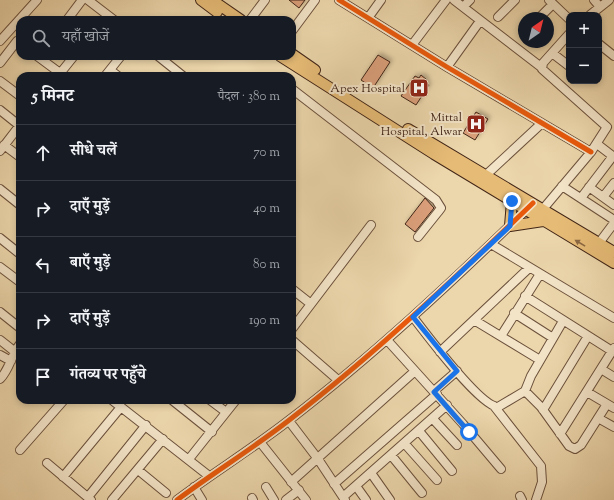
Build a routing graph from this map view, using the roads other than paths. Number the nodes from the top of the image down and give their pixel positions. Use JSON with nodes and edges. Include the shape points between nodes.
{"nodes":[{"id":1,"x":37,"y":0,"type":"edge"},
{"id":2,"x":82,"y":0,"type":"edge"},
{"id":3,"x":88,"y":0,"type":"edge"},
{"id":4,"x":201,"y":0,"type":"edge"},
{"id":5,"x":212,"y":0,"type":"edge"},
{"id":6,"x":265,"y":0,"type":"edge"},
{"id":7,"x":315,"y":0,"type":"edge"},
{"id":8,"x":339,"y":0,"type":"edge"},
{"id":9,"x":381,"y":0,"type":"edge"},
{"id":10,"x":446,"y":0,"type":"edge"},
{"id":11,"x":454,"y":0,"type":"edge"},
{"id":12,"x":470,"y":0,"type":"edge"},
{"id":13,"x":515,"y":0,"type":"edge"},
{"id":14,"x":609,"y":0,"type":"edge"},
{"id":15,"x":551,"y":2,"type":"edge"},
{"id":16,"x":597,"y":3,"type":"edge"},
{"id":17,"x":463,"y":7,"type":"junction"},
{"id":18,"x":544,"y":12,"type":"edge"},
{"id":19,"x":592,"y":12,"type":"edge"},
{"id":20,"x":22,"y":16,"type":"edge"},
{"id":21,"x":70,"y":16,"type":"edge"},
{"id":22,"x":107,"y":16,"type":"edge"},
{"id":23,"x":223,"y":16,"type":"edge"},
{"id":24,"x":235,"y":16,"type":"edge"},
{"id":25,"x":253,"y":16,"type":"edge"},
{"id":26,"x":566,"y":16,"type":"edge"},
{"id":27,"x":498,"y":17,"type":"dead end"},
{"id":28,"x":368,"y":18,"type":"junction"},
{"id":29,"x":480,"y":21,"type":"junction"},
{"id":30,"x":16,"y":23,"type":"edge"},
{"id":31,"x":296,"y":26,"type":"edge"},
{"id":32,"x":3,"y":37,"type":"edge"},
{"id":33,"x":566,"y":37,"type":"edge"},
{"id":34,"x":16,"y":41,"type":"edge"},
{"id":35,"x":16,"y":45,"type":"edge"},
{"id":36,"x":412,"y":45,"type":"junction"},
{"id":37,"x":602,"y":46,"type":"edge"},
{"id":38,"x":552,"y":53,"type":"junction"},
{"id":39,"x":613,"y":53,"type":"edge"},
{"id":40,"x":296,"y":57,"type":"edge"},
{"id":41,"x":42,"y":60,"type":"edge"},
{"id":42,"x":71,"y":60,"type":"edge"},
{"id":43,"x":118,"y":60,"type":"edge"},
{"id":44,"x":163,"y":60,"type":"edge"},
{"id":45,"x":286,"y":60,"type":"edge"},
{"id":46,"x":0,"y":63,"type":"edge"},
{"id":47,"x":566,"y":64,"type":"edge"},
{"id":48,"x":447,"y":67,"type":"junction"},
{"id":49,"x":541,"y":67,"type":"junction"},
{"id":50,"x":56,"y":72,"type":"edge"},
{"id":51,"x":61,"y":72,"type":"edge"},
{"id":52,"x":109,"y":72,"type":"edge"},
{"id":53,"x":178,"y":72,"type":"edge"},
{"id":54,"x":0,"y":81,"type":"edge"},
{"id":55,"x":16,"y":93,"type":"edge"},
{"id":56,"x":296,"y":93,"type":"edge"},
{"id":57,"x":0,"y":110,"type":"edge"},
{"id":58,"x":16,"y":122,"type":"edge"},
{"id":59,"x":542,"y":123,"type":"junction"},
{"id":60,"x":607,"y":127,"type":"junction"},
{"id":61,"x":16,"y":130,"type":"edge"},
{"id":62,"x":614,"y":132,"type":"edge"},
{"id":63,"x":597,"y":144,"type":"junction"},
{"id":64,"x":2,"y":148,"type":"edge"},
{"id":65,"x":591,"y":152,"type":"junction"},
{"id":66,"x":16,"y":155,"type":"edge"},
{"id":67,"x":614,"y":156,"type":"edge"},
{"id":68,"x":486,"y":175,"type":"junction"},
{"id":69,"x":614,"y":183,"type":"edge"},
{"id":70,"x":562,"y":186,"type":"junction"},
{"id":71,"x":589,"y":187,"type":"junction"},
{"id":72,"x":0,"y":190,"type":"edge"},
{"id":73,"x":603,"y":197,"type":"junction"},
{"id":74,"x":581,"y":198,"type":"junction"},
{"id":75,"x":512,"y":201,"type":"junction"},
{"id":76,"x":16,"y":202,"type":"edge"},
{"id":77,"x":614,"y":205,"type":"edge"},
{"id":78,"x":529,"y":207,"type":"junction"},
{"id":79,"x":543,"y":209,"type":"junction"},
{"id":80,"x":543,"y":221,"type":"junction"},
{"id":81,"x":614,"y":221,"type":"edge"},
{"id":82,"x":370,"y":226,"type":"dead end"},
{"id":83,"x":510,"y":226,"type":"junction"},
{"id":84,"x":611,"y":234,"type":"edge"},
{"id":85,"x":418,"y":237,"type":"dead end"},
{"id":86,"x":0,"y":238,"type":"edge"},
{"id":87,"x":599,"y":243,"type":"junction"},
{"id":88,"x":491,"y":244,"type":"junction"},
{"id":89,"x":16,"y":251,"type":"edge"},
{"id":90,"x":614,"y":252,"type":"edge"},
{"id":91,"x":614,"y":262,"type":"edge"},
{"id":92,"x":0,"y":267,"type":"edge"},
{"id":93,"x":529,"y":268,"type":"junction"},
{"id":94,"x":540,"y":274,"type":"junction"},
{"id":95,"x":16,"y":279,"type":"edge"},
{"id":96,"x":296,"y":292,"type":"edge"},
{"id":97,"x":525,"y":296,"type":"junction"},
{"id":98,"x":311,"y":304,"type":"junction"},
{"id":99,"x":0,"y":312,"type":"edge"},
{"id":100,"x":514,"y":313,"type":"junction"},
{"id":101,"x":413,"y":317,"type":"junction"},
{"id":102,"x":614,"y":318,"type":"edge"},
{"id":103,"x":474,"y":320,"type":"junction"},
{"id":104,"x":563,"y":321,"type":"junction"},
{"id":105,"x":296,"y":324,"type":"edge"},
{"id":106,"x":16,"y":325,"type":"edge"},
{"id":107,"x":501,"y":336,"type":"junction"},
{"id":108,"x":588,"y":336,"type":"junction"},
{"id":109,"x":553,"y":338,"type":"junction"},
{"id":110,"x":0,"y":340,"type":"edge"},
{"id":111,"x":387,"y":340,"type":"junction"},
{"id":112,"x":296,"y":343,"type":"edge"},
{"id":113,"x":16,"y":349,"type":"edge"},
{"id":114,"x":613,"y":350,"type":"edge"},
{"id":115,"x":14,"y":351,"type":"junction"},
{"id":116,"x":440,"y":352,"type":"junction"},
{"id":117,"x":0,"y":355,"type":"edge"},
{"id":118,"x":540,"y":360,"type":"junction"},
{"id":119,"x":11,"y":361,"type":"junction"},
{"id":120,"x":601,"y":369,"type":"junction"},
{"id":121,"x":414,"y":371,"type":"junction"},
{"id":122,"x":457,"y":371,"type":"junction"},
{"id":123,"x":614,"y":377,"type":"edge"},
{"id":124,"x":0,"y":379,"type":"edge"},
{"id":125,"x":338,"y":380,"type":"junction"},
{"id":126,"x":525,"y":391,"type":"junction"},
{"id":127,"x":587,"y":392,"type":"junction"},
{"id":128,"x":435,"y":393,"type":"junction"},
{"id":129,"x":60,"y":404,"type":"edge"},
{"id":130,"x":117,"y":404,"type":"edge"},
{"id":131,"x":177,"y":404,"type":"edge"},
{"id":132,"x":215,"y":404,"type":"edge"},
{"id":133,"x":233,"y":404,"type":"edge"},
{"id":134,"x":447,"y":405,"type":"junction"},
{"id":135,"x":494,"y":406,"type":"junction"},
{"id":136,"x":611,"y":406,"type":"edge"},
{"id":137,"x":121,"y":407,"type":"junction"},
{"id":138,"x":543,"y":410,"type":"junction"},
{"id":139,"x":226,"y":412,"type":"junction"},
{"id":140,"x":598,"y":418,"type":"junction"},
{"id":141,"x":433,"y":419,"type":"junction"},
{"id":142,"x":288,"y":421,"type":"junction"},
{"id":143,"x":146,"y":425,"type":"junction"},
{"id":144,"x":614,"y":427,"type":"edge"},
{"id":145,"x":419,"y":431,"type":"junction"},
{"id":146,"x":212,"y":432,"type":"junction"},
{"id":147,"x":560,"y":434,"type":"junction"},
{"id":148,"x":163,"y":439,"type":"junction"},
{"id":149,"x":260,"y":442,"type":"junction"},
{"id":150,"x":405,"y":444,"type":"junction"},
{"id":151,"x":457,"y":445,"type":"dead end"},
{"id":152,"x":20,"y":450,"type":"dead end"},
{"id":153,"x":391,"y":455,"type":"junction"},
{"id":154,"x":318,"y":459,"type":"junction"},
{"id":155,"x":189,"y":460,"type":"junction"},
{"id":156,"x":47,"y":463,"type":"dead end"},
{"id":157,"x":501,"y":469,"type":"dead end"},
{"id":158,"x":138,"y":470,"type":"junction"},
{"id":159,"x":452,"y":471,"type":"dead end"},
{"id":160,"x":371,"y":473,"type":"junction"},
{"id":161,"x":64,"y":476,"type":"junction"},
{"id":162,"x":209,"y":476,"type":"junction"},
{"id":163,"x":437,"y":480,"type":"dead end"},
{"id":164,"x":291,"y":482,"type":"junction"},
{"id":165,"x":334,"y":484,"type":"junction"},
{"id":166,"x":356,"y":486,"type":"junction"},
{"id":167,"x":194,"y":487,"type":"junction"},
{"id":168,"x":266,"y":487,"type":"dead end"},
{"id":169,"x":299,"y":490,"type":"junction"},
{"id":170,"x":166,"y":493,"type":"dead end"},
{"id":171,"x":422,"y":493,"type":"dead end"},
{"id":172,"x":90,"y":498,"type":"edge"},
{"id":173,"x":344,"y":498,"type":"edge"},
{"id":174,"x":112,"y":500,"type":"edge"},
{"id":175,"x":176,"y":500,"type":"edge"},
{"id":176,"x":202,"y":500,"type":"edge"},
{"id":177,"x":274,"y":500,"type":"edge"},
{"id":178,"x":286,"y":500,"type":"edge"},
{"id":179,"x":306,"y":500,"type":"edge"},
{"id":180,"x":366,"y":500,"type":"edge"},
{"id":181,"x":390,"y":500,"type":"edge"},
{"id":182,"x":536,"y":500,"type":"edge"}],
"edges":[{"from":1,"to":20,"type":"street"},
{"from":2,"to":21,"type":"street"},
{"from":3,"to":22,"type":"street"},
{"from":4,"to":23,"type":"main road"},
{"from":5,"to":24,"type":"main road"},
{"from":6,"to":25,"type":"street"},
{"from":7,"to":31,"type":"street"},
{"from":8,"to":28,"type":"street"},
{"from":9,"to":28,"type":"street"},
{"from":10,"to":36,"type":"street"},
{"from":11,"to":17,"type":"street"},
{"from":12,"to":17,"type":"street"},
{"from":13,"to":27,"type":"street"},
{"from":14,"to":16,"type":"street"},
{"from":15,"to":18,"type":"street"},
{"from":15,"to":26,"type":"street"},
{"from":16,"to":19,"type":"street"},
{"from":17,"to":29,"type":"street"},
{"from":28,"to":36,"type":"street"},
{"from":29,"to":48,"type":"street"},
{"from":29,"to":49,"type":"street"},
{"from":30,"to":32,"type":"street"},
{"from":32,"to":34,"type":"street"},
{"from":33,"to":38,"type":"street"},
{"from":35,"to":46,"type":"street"},
{"from":36,"to":48,"type":"street"},
{"from":37,"to":39,"type":"street"},
{"from":38,"to":47,"type":"street"},
{"from":38,"to":49,"type":"street"},
{"from":40,"to":68,"type":"main road","via":[[383,114]]},
{"from":41,"to":50,"type":"street"},
{"from":42,"to":51,"type":"street"},
{"from":43,"to":52,"type":"street"},
{"from":44,"to":53,"type":"street"},
{"from":45,"to":75,"type":"main road"},
{"from":48,"to":59,"type":"street"},
{"from":49,"to":60,"type":"street"},
{"from":54,"to":55,"type":"street"},
{"from":56,"to":85,"type":"street","via":[[436,200],[441,208]]},
{"from":57,"to":58,"type":"street"},
{"from":59,"to":65,"type":"street"},
{"from":59,"to":68,"type":"street"},
{"from":60,"to":62,"type":"street"},
{"from":60,"to":63,"type":"street"},
{"from":61,"to":64,"type":"street"},
{"from":63,"to":65,"type":"street"},
{"from":63,"to":67,"type":"street"},
{"from":64,"to":66,"type":"street"},
{"from":65,"to":70,"type":"street"},
{"from":67,"to":71,"type":"street"},
{"from":68,"to":78,"type":"main road"},
{"from":69,"to":73,"type":"street"},
{"from":70,"to":74,"type":"street"},
{"from":70,"to":79,"type":"street"},
{"from":71,"to":73,"type":"street"},
{"from":71,"to":74,"type":"street"},
{"from":72,"to":76,"type":"street"},
{"from":73,"to":77,"type":"street"},
{"from":74,"to":81,"type":"street"},
{"from":75,"to":78,"type":"main road"},
{"from":75,"to":83,"type":"main road"},
{"from":78,"to":79,"type":"main road"},
{"from":78,"to":80,"type":"main road"},
{"from":78,"to":83,"type":"street"},
{"from":79,"to":87,"type":"main road"},
{"from":80,"to":83,"type":"main road"},
{"from":91,"to":80,"type":"main road","one_way":true},
{"from":81,"to":84,"type":"street"},
{"from":82,"to":98,"type":"street"},
{"from":83,"to":88,"type":"street"},
{"from":84,"to":87,"type":"street"},
{"from":86,"to":89,"type":"street"},
{"from":87,"to":90,"type":"main road"},
{"from":88,"to":93,"type":"street"},
{"from":88,"to":101,"type":"street"},
{"from":92,"to":95,"type":"street"},
{"from":93,"to":94,"type":"street"},
{"from":93,"to":103,"type":"street"},
{"from":94,"to":97,"type":"street"},
{"from":94,"to":102,"type":"street"},
{"from":96,"to":98,"type":"street"},
{"from":97,"to":100,"type":"street"},
{"from":97,"to":104,"type":"street"},
{"from":98,"to":105,"type":"street"},
{"from":99,"to":106,"type":"street"},
{"from":100,"to":107,"type":"street"},
{"from":100,"to":109,"type":"street"},
{"from":101,"to":111,"type":"street"},
{"from":101,"to":116,"type":"street"},
{"from":103,"to":107,"type":"street"},
{"from":103,"to":116,"type":"street"},
{"from":104,"to":108,"type":"street"},
{"from":104,"to":109,"type":"street"},
{"from":107,"to":118,"type":"street"},
{"from":108,"to":114,"type":"street"},
{"from":108,"to":138,"type":"street"},
{"from":109,"to":118,"type":"street"},
{"from":110,"to":115,"type":"street"},
{"from":111,"to":121,"type":"street"},
{"from":111,"to":125,"type":"street"},
{"from":112,"to":125,"type":"street"},
{"from":113,"to":115,"type":"street"},
{"from":114,"to":120,"type":"street"},
{"from":115,"to":119,"type":"street"},
{"from":116,"to":122,"type":"street"},
{"from":117,"to":119,"type":"street"},
{"from":118,"to":126,"type":"street"},
{"from":119,"to":124,"type":"street","via":[[8,370]]},
{"from":120,"to":123,"type":"street"},
{"from":120,"to":127,"type":"street"},
{"from":121,"to":128,"type":"street"},
{"from":121,"to":154,"type":"street"},
{"from":122,"to":128,"type":"street"},
{"from":122,"to":135,"type":"street","via":[[485,401]]},
{"from":125,"to":142,"type":"street"},
{"from":126,"to":135,"type":"street","via":[[502,405]]},
{"from":126,"to":138,"type":"street"},
{"from":127,"to":136,"type":"street"},
{"from":127,"to":147,"type":"street"},
{"from":128,"to":134,"type":"street"},
{"from":128,"to":165,"type":"street"},
{"from":129,"to":152,"type":"street"},
{"from":130,"to":137,"type":"street"},
{"from":131,"to":146,"type":"street"},
{"from":132,"to":139,"type":"street"},
{"from":133,"to":139,"type":"street"},
{"from":134,"to":141,"type":"street"},
{"from":134,"to":157,"type":"street"},
{"from":135,"to":182,"type":"street","via":[[541,466],[542,482]]},
{"from":136,"to":140,"type":"street"},
{"from":137,"to":143,"type":"street"},
{"from":137,"to":161,"type":"street"},
{"from":138,"to":147,"type":"street"},
{"from":139,"to":146,"type":"street"},
{"from":140,"to":144,"type":"street"},
{"from":140,"to":147,"type":"street","via":[[577,449],[569,446]]},
{"from":141,"to":145,"type":"street"},
{"from":141,"to":151,"type":"street"},
{"from":142,"to":149,"type":"street"},
{"from":142,"to":154,"type":"street"},
{"from":143,"to":148,"type":"street"},
{"from":143,"to":172,"type":"street"},
{"from":145,"to":150,"type":"street"},
{"from":145,"to":159,"type":"street"},
{"from":146,"to":155,"type":"street"},
{"from":148,"to":155,"type":"street"},
{"from":148,"to":158,"type":"street"},
{"from":149,"to":162,"type":"street"},
{"from":149,"to":164,"type":"street"},
{"from":150,"to":153,"type":"street"},
{"from":150,"to":163,"type":"street"},
{"from":153,"to":160,"type":"street"},
{"from":153,"to":171,"type":"street"},
{"from":154,"to":164,"type":"street"},
{"from":154,"to":165,"type":"street"},
{"from":155,"to":162,"type":"street"},
{"from":156,"to":161,"type":"street"},
{"from":158,"to":170,"type":"street"},
{"from":158,"to":174,"type":"street"},
{"from":160,"to":166,"type":"street"},
{"from":160,"to":181,"type":"street"},
{"from":161,"to":172,"type":"street"},
{"from":162,"to":167,"type":"street"},
{"from":164,"to":169,"type":"street"},
{"from":165,"to":173,"type":"street"},
{"from":166,"to":173,"type":"street"},
{"from":166,"to":180,"type":"street"},
{"from":167,"to":175,"type":"street"},
{"from":167,"to":176,"type":"street"},
{"from":168,"to":177,"type":"street"},
{"from":169,"to":178,"type":"street"},
{"from":169,"to":179,"type":"street"}]}
